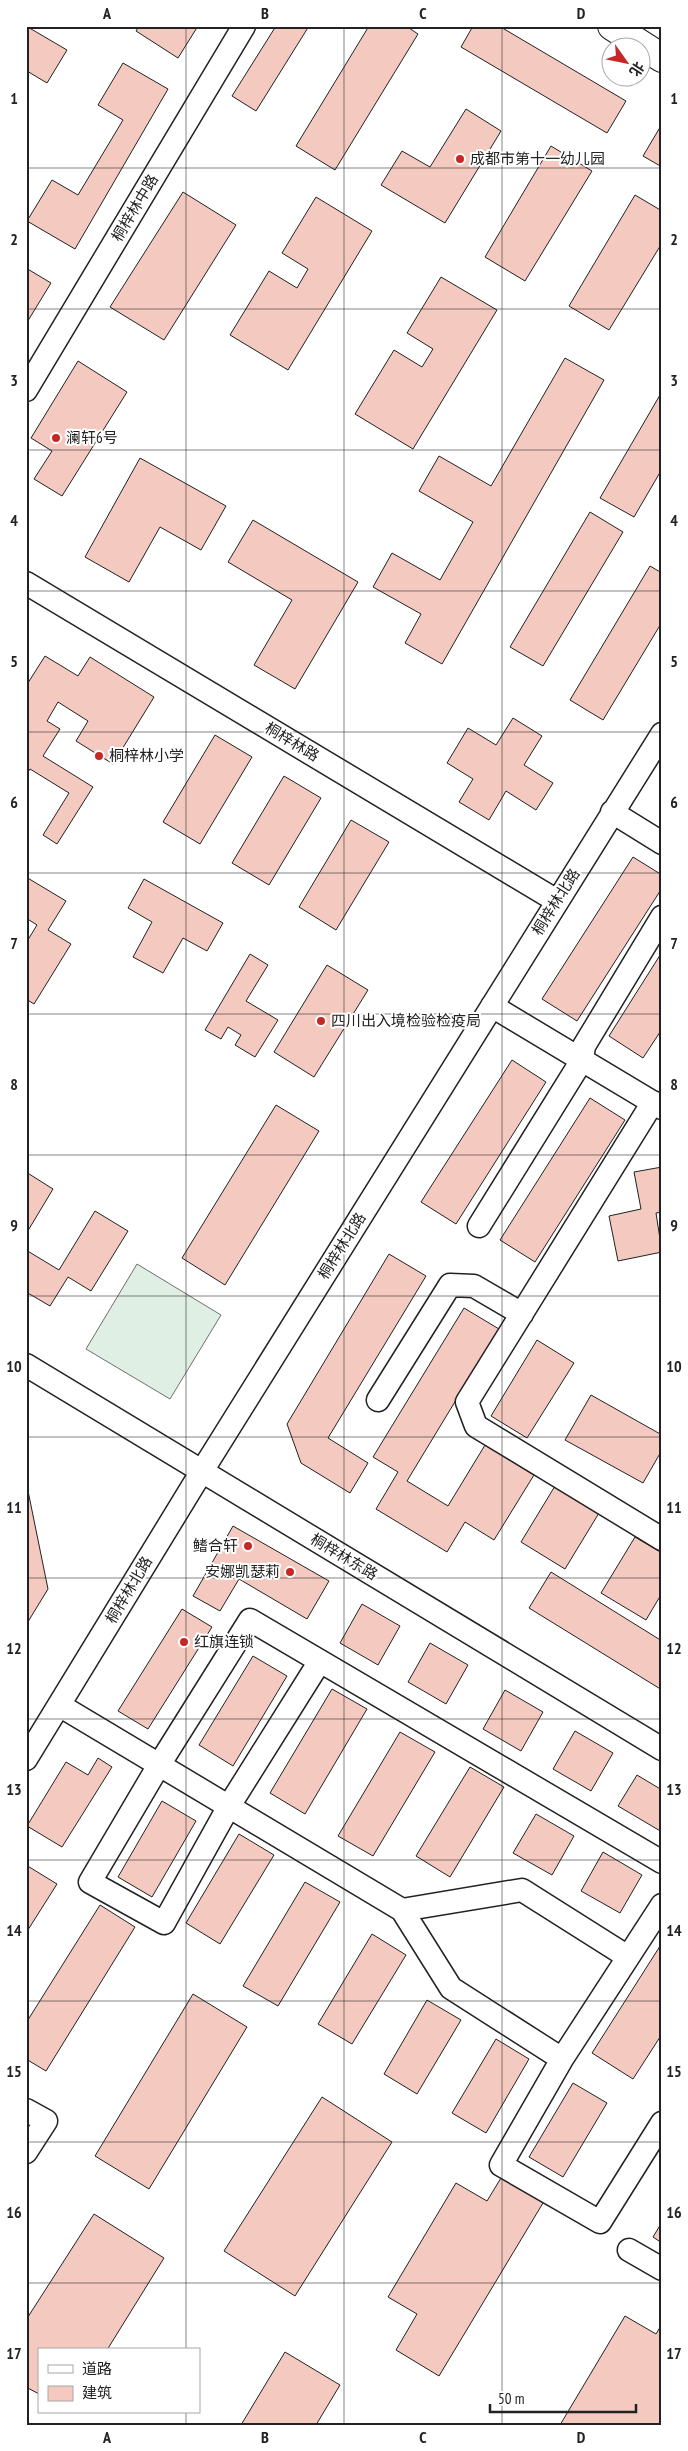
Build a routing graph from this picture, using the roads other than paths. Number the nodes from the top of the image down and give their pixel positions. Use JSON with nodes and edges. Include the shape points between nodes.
{"nodes":[{"id":1,"x":244,"y":26,"type":"edge"},
{"id":2,"x":612,"y":26,"type":"edge"},
{"id":3,"x":662,"y":58,"type":"edge"},
{"id":4,"x":26,"y":390,"type":"edge"},
{"id":5,"x":26,"y":584,"type":"edge"},
{"id":6,"x":662,"y":734,"type":"edge"},
{"id":7,"x":612,"y":812,"type":"junction"},
{"id":8,"x":662,"y":843,"type":"edge"},
{"id":9,"x":557,"y":901,"type":"junction"},
{"id":10,"x":662,"y":918,"type":"edge"},
{"id":11,"x":492,"y":1006,"type":"junction"},
{"id":12,"x":582,"y":1060,"type":"junction"},
{"id":13,"x":657,"y":1105,"type":"edge"},
{"id":14,"x":479,"y":1226,"type":"dead end"},
{"id":15,"x":522,"y":1314,"type":"junction"},
{"id":16,"x":26,"y":1364,"type":"edge"},
{"id":17,"x":378,"y":1400,"type":"dead end"},
{"id":18,"x":202,"y":1471,"type":"junction"},
{"id":19,"x":662,"y":1539,"type":"edge"},
{"id":20,"x":320,"y":1661,"type":"junction"},
{"id":21,"x":59,"y":1705,"type":"junction"},
{"id":22,"x":662,"y":1749,"type":"edge"},
{"id":23,"x":26,"y":1759,"type":"edge"},
{"id":24,"x":159,"y":1765,"type":"junction"},
{"id":25,"x":229,"y":1806,"type":"junction"},
{"id":26,"x":662,"y":1862,"type":"edge"},
{"id":27,"x":662,"y":1904,"type":"edge"},
{"id":28,"x":402,"y":1910,"type":"junction"},
{"id":29,"x":628,"y":1957,"type":"junction"},
{"id":30,"x":562,"y":2059,"type":"junction"},
{"id":31,"x":26,"y":2110,"type":"edge"},
{"id":32,"x":662,"y":2122,"type":"edge"},
{"id":33,"x":26,"y":2152,"type":"edge"},
{"id":34,"x":629,"y":2250,"type":"dead end"},
{"id":35,"x":662,"y":2269,"type":"edge"}],
"edges":[{"from":1,"to":4,"type":"street","name":"桐梓林中路"},
{"from":2,"to":3,"type":"main road"},
{"from":5,"to":9,"type":"street","name":"桐梓林路"},
{"from":6,"to":7,"type":"street","name":"桐梓林北路"},
{"from":7,"to":8,"type":"street"},
{"from":7,"to":9,"type":"street","name":"桐梓林北路"},
{"from":9,"to":11,"type":"street","name":"桐梓林北路"},
{"from":10,"to":12,"type":"street","via":[[584,1046]]},
{"from":11,"to":12,"type":"street"},
{"from":11,"to":18,"type":"street","name":"桐梓林北路"},
{"from":12,"to":13,"type":"street"},
{"from":12,"to":14,"type":"street"},
{"from":13,"to":15,"type":"street"},
{"from":15,"to":17,"type":"street","via":[[474,1286],[450,1285]]},
{"from":15,"to":19,"type":"street","via":[[467,1402],[476,1426]]},
{"from":16,"to":18,"type":"street","name":"桐梓林东路"},
{"from":18,"to":21,"type":"street","name":"桐梓林北路"},
{"from":18,"to":22,"type":"street","name":"桐梓林东路"},
{"from":20,"to":24,"type":"street","via":[[250,1620]]},
{"from":20,"to":25,"type":"street"},
{"from":20,"to":26,"type":"street"},
{"from":21,"to":23,"type":"street","name":"桐梓林北路"},
{"from":21,"to":24,"type":"street"},
{"from":24,"to":25,"type":"street"},
{"from":24,"to":25,"type":"street","via":[[90,1882],[164,1923]]},
{"from":25,"to":28,"type":"street"},
{"from":27,"to":29,"type":"street"},
{"from":28,"to":29,"type":"street","via":[[522,1890]]},
{"from":28,"to":30,"type":"street","via":[[451,1988]]},
{"from":29,"to":30,"type":"street"},
{"from":30,"to":32,"type":"street","via":[[501,2165],[600,2222]]},
{"from":31,"to":33,"type":"street","via":[[46,2121]]},
{"from":34,"to":35,"type":"street"}]}
